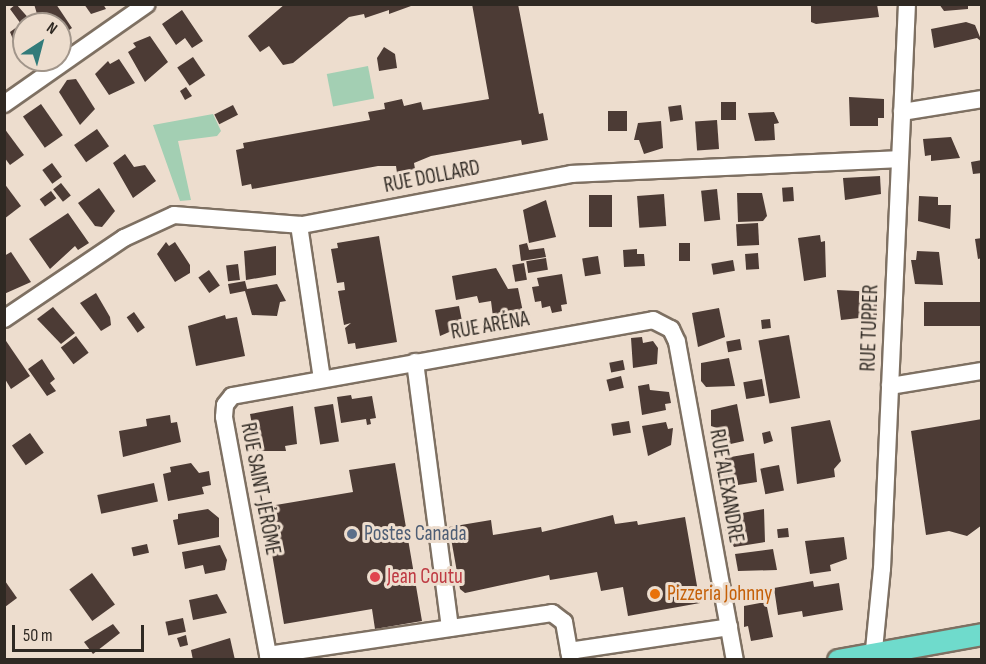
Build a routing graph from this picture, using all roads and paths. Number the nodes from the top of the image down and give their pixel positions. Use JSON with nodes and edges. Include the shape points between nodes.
{"nodes":[{"id":1,"x":147,"y":4,"type":"edge"},
{"id":2,"x":907,"y":4,"type":"edge"},
{"id":3,"x":981,"y":99,"type":"edge"},
{"id":4,"x":4,"y":104,"type":"edge"},
{"id":5,"x":902,"y":112,"type":"junction"},
{"id":6,"x":900,"y":159,"type":"junction"},
{"id":7,"x":299,"y":225,"type":"junction"},
{"id":8,"x":4,"y":319,"type":"edge"},
{"id":9,"x":665,"y":324,"type":"joint"},
{"id":10,"x":415,"y":362,"type":"junction"},
{"id":11,"x":981,"y":371,"type":"edge"},
{"id":12,"x":322,"y":378,"type":"junction"},
{"id":13,"x":890,"y":386,"type":"junction"},
{"id":14,"x":729,"y":627,"type":"junction"},
{"id":15,"x":450,"y":628,"type":"junction"},
{"id":16,"x":981,"y":634,"type":"edge"},
{"id":17,"x":570,"y":655,"type":"edge"},
{"id":18,"x":873,"y":656,"type":"edge"},
{"id":19,"x":268,"y":657,"type":"edge"},
{"id":20,"x":735,"y":660,"type":"edge"},
{"id":21,"x":838,"y":660,"type":"edge"}],
"edges":[{"from":1,"to":4,"type":"street"},
{"from":2,"to":5,"type":"street","name":"RUE TUPPER"},
{"from":3,"to":5,"type":"street"},
{"from":5,"to":6,"type":"street","name":"RUE TUPPER"},
{"from":6,"to":7,"type":"street","name":"RUE DOLLARD","via":[[562,175]]},
{"from":6,"to":13,"type":"street","name":"RUE TUPPER"},
{"from":7,"to":8,"type":"street","name":"RUE DOLLARD","via":[[194,214],[165,217],[124,238]]},
{"from":7,"to":12,"type":"street"},
{"from":9,"to":10,"type":"street","name":"RUE ARÉNA","via":[[644,321]]},
{"from":9,"to":14,"type":"street","name":"RUE ALEXANDRE","via":[[677,342]]},
{"from":10,"to":12,"type":"street","name":"RUE ARÉNA"},
{"from":10,"to":15,"type":"street"},
{"from":11,"to":13,"type":"street"},
{"from":12,"to":19,"type":"street","name":"RUE SAINT-JÉRÔME","via":[[238,393],[228,400],[223,411]]},
{"from":13,"to":18,"type":"street","name":"RUE TUPPER","via":[[880,598]]},
{"from":14,"to":17,"type":"street"},
{"from":14,"to":20,"type":"street","name":"RUE ALEXANDRE"},
{"from":15,"to":17,"type":"street","via":[[552,613],[564,622]]},
{"from":15,"to":19,"type":"street"},
{"from":16,"to":18,"type":"main road"},
{"from":18,"to":21,"type":"main road"}]}
